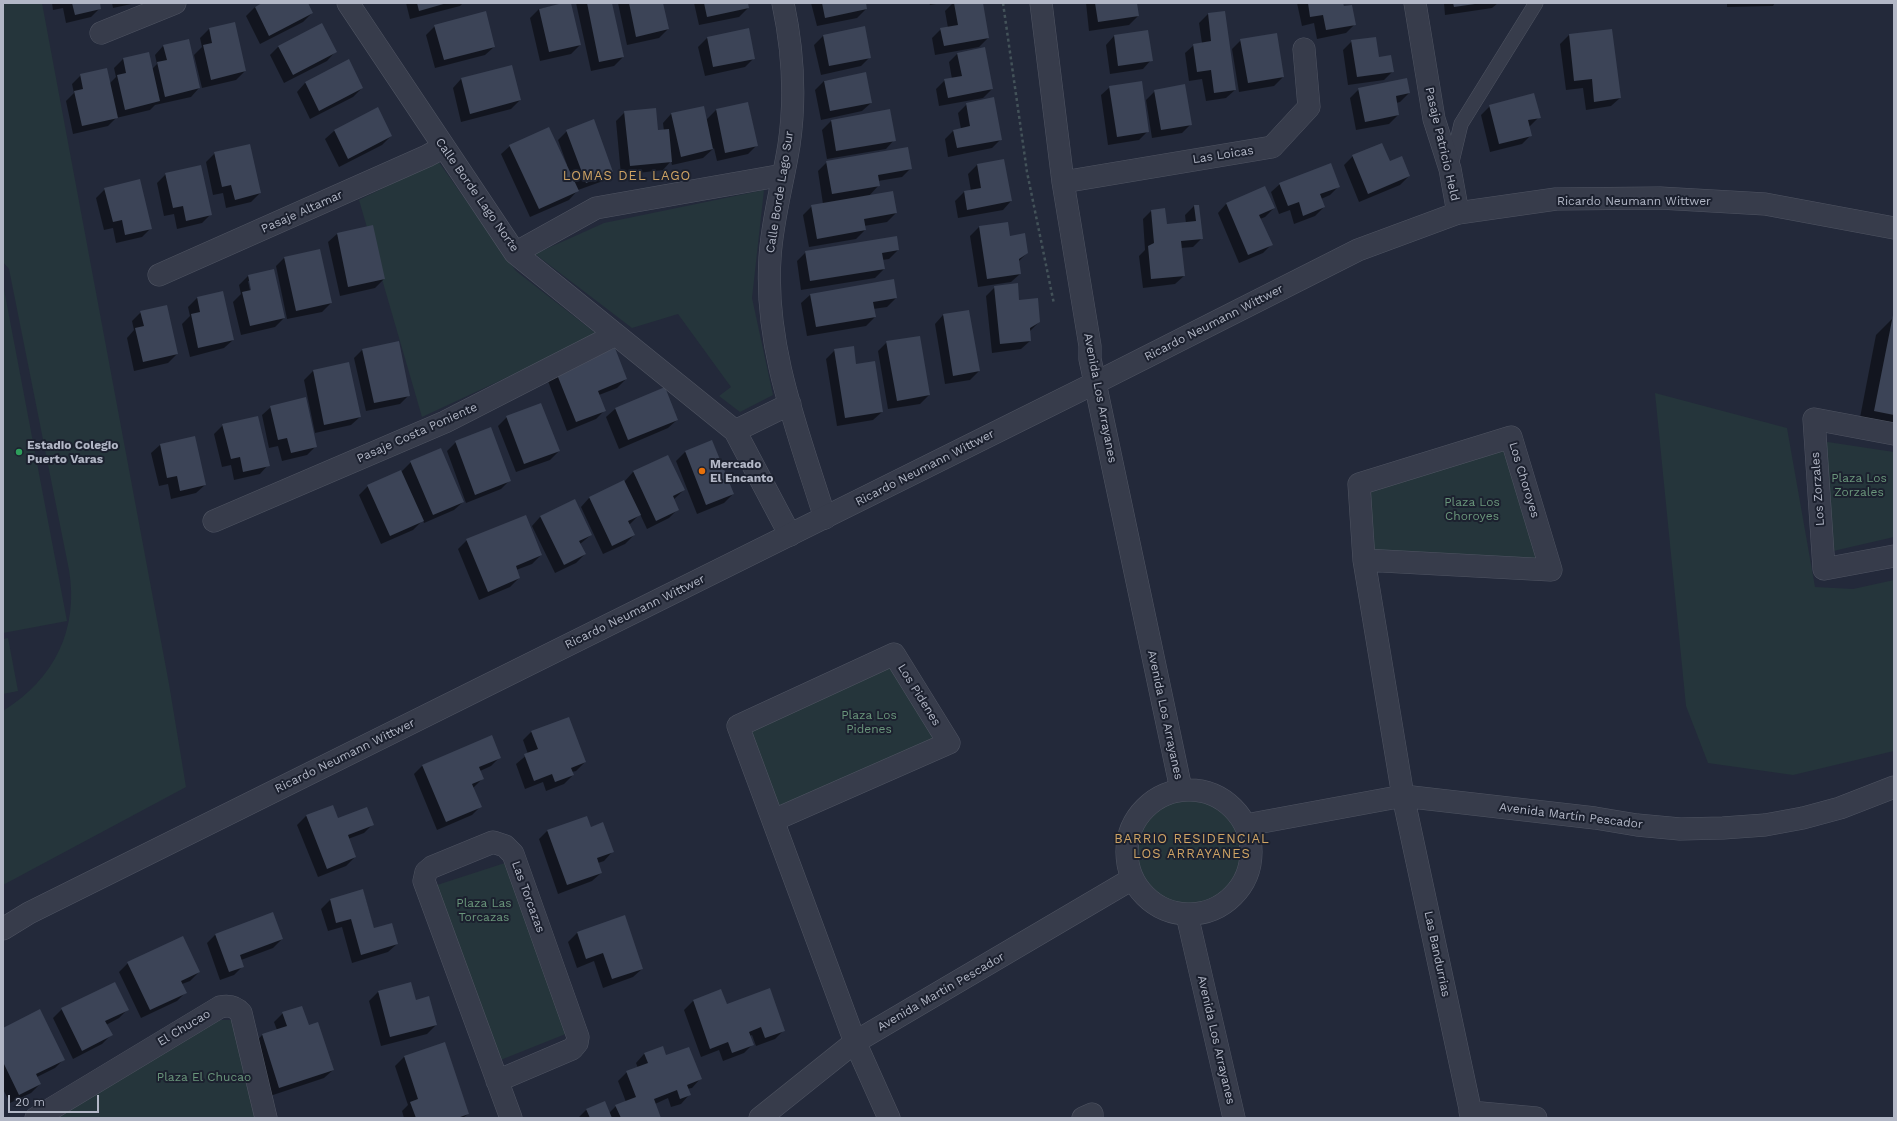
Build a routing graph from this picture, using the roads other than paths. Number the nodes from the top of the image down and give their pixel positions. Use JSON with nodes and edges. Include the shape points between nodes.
{"nodes":[{"id":1,"x":175,"y":3,"type":"edge"},
{"id":2,"x":348,"y":3,"type":"edge"},
{"id":3,"x":784,"y":3,"type":"edge"},
{"id":4,"x":1041,"y":3,"type":"edge"},
{"id":5,"x":1415,"y":3,"type":"edge"},
{"id":6,"x":1536,"y":3,"type":"edge"},
{"id":7,"x":101,"y":33,"type":"dead end"},
{"id":8,"x":1304,"y":49,"type":"dead end"},
{"id":9,"x":444,"y":147,"type":"junction"},
{"id":10,"x":1450,"y":168,"type":"junction"},
{"id":11,"x":783,"y":175,"type":"junction"},
{"id":12,"x":1063,"y":182,"type":"junction"},
{"id":13,"x":1458,"y":214,"type":"junction"},
{"id":14,"x":1894,"y":228,"type":"edge"},
{"id":15,"x":515,"y":253,"type":"junction"},
{"id":16,"x":159,"y":275,"type":"dead end"},
{"id":17,"x":615,"y":335,"type":"junction"},
{"id":18,"x":1095,"y":383,"type":"junction"},
{"id":19,"x":790,"y":404,"type":"junction"},
{"id":20,"x":735,"y":431,"type":"junction"},
{"id":21,"x":1894,"y":434,"type":"edge"},
{"id":22,"x":825,"y":518,"type":"junction"},
{"id":23,"x":214,"y":521,"type":"dead end"},
{"id":24,"x":790,"y":534,"type":"junction"},
{"id":25,"x":1894,"y":556,"type":"edge"},
{"id":26,"x":1364,"y":560,"type":"junction"},
{"id":27,"x":1894,"y":787,"type":"edge"},
{"id":28,"x":1181,"y":789,"type":"junction"},
{"id":29,"x":1403,"y":796,"type":"junction"},
{"id":30,"x":774,"y":820,"type":"junction"},
{"id":31,"x":1246,"y":825,"type":"junction"},
{"id":32,"x":1132,"y":879,"type":"junction"},
{"id":33,"x":1188,"y":915,"type":"junction"},
{"id":34,"x":3,"y":929,"type":"edge"},
{"id":35,"x":855,"y":1042,"type":"junction"},
{"id":36,"x":497,"y":1082,"type":"junction"},
{"id":37,"x":1471,"y":1115,"type":"edge"},
{"id":38,"x":36,"y":1118,"type":"edge"},
{"id":39,"x":266,"y":1118,"type":"edge"},
{"id":40,"x":511,"y":1118,"type":"edge"},
{"id":41,"x":760,"y":1118,"type":"edge"},
{"id":42,"x":889,"y":1118,"type":"edge"},
{"id":43,"x":1083,"y":1118,"type":"edge"},
{"id":44,"x":1092,"y":1118,"type":"edge"},
{"id":45,"x":1234,"y":1118,"type":"edge"},
{"id":46,"x":1536,"y":1118,"type":"edge"}],
"edges":[{"from":1,"to":7,"type":"street"},
{"from":2,"to":9,"type":"street","name":"Calle Borde Lago Norte"},
{"from":3,"to":11,"type":"street","name":"Calle Borde Lago Sur","via":[[793,78],[791,120]]},
{"from":4,"to":12,"type":"street","name":"Avenida Los Arrayanes"},
{"from":5,"to":10,"type":"street","name":"Pasaje Patricio Held","via":[[1434,119]]},
{"from":6,"to":10,"type":"lane","via":[[1461,124]]},
{"from":8,"to":12,"type":"street","name":"Las Loicas","via":[[1309,107],[1272,147]]},
{"from":9,"to":15,"type":"street","name":"Calle Borde Lago Norte"},
{"from":9,"to":16,"type":"street","name":"Pasaje Altamar"},
{"from":10,"to":13,"type":"street","name":"Pasaje Patricio Held"},
{"from":11,"to":15,"type":"street","via":[[596,208]]},
{"from":11,"to":19,"type":"street","name":"Calle Borde Lago Sur","via":[[774,217],[770,301],[774,336]]},
{"from":12,"to":18,"type":"street","name":"Avenida Los Arrayanes"},
{"from":13,"to":14,"type":"street","name":"Ricardo Neumann Wittwer","via":[[1556,199],[1660,198],[1765,204]]},
{"from":13,"to":18,"type":"street","name":"Ricardo Neumann Wittwer","via":[[1358,250]]},
{"from":15,"to":17,"type":"street","name":"Calle Borde Lago Norte"},
{"from":17,"to":20,"type":"street","name":"Calle Borde Lago Norte"},
{"from":17,"to":23,"type":"street","name":"Pasaje Costa Poniente","via":[[445,422]]},
{"from":18,"to":22,"type":"street","name":"Ricardo Neumann Wittwer"},
{"from":18,"to":28,"type":"street","name":"Avenida Los Arrayanes"},
{"from":19,"to":20,"type":"street"},
{"from":19,"to":22,"type":"street","name":"Calle Borde Lago Sur"},
{"from":20,"to":24,"type":"street","name":"Calle Borde Lago Norte"},
{"from":21,"to":25,"type":"street","name":"Los Zorzales","via":[[1814,419],[1824,569]]},
{"from":22,"to":24,"type":"street","name":"Ricardo Neumann Wittwer"},
{"from":24,"to":34,"type":"street","name":"Ricardo Neumann Wittwer","via":[[36,910]]},
{"from":26,"to":26,"type":"street","name":"Los Choroyes","via":[[1551,570],[1511,436],[1359,484]]},
{"from":26,"to":29,"type":"street","name":"Los Choroyes"},
{"from":27,"to":29,"type":"street","name":"Avenida Martín Pescador","via":[[1840,808],[1803,818],[1765,825],[1680,829]]},
{"from":28,"to":31,"type":"street","via":[[1203,790],[1215,794],[1233,806]]},
{"from":28,"to":32,"type":"street","via":[[1155,799],[1139,814],[1129,833],[1127,855]]},
{"from":29,"to":31,"type":"street","name":"Avenida Martín Pescador"},
{"from":29,"to":37,"type":"street","name":"Las Bandurrias"},
{"from":30,"to":30,"type":"street","name":"Los Pidenes","via":[[738,726],[894,654],[949,743]]},
{"from":30,"to":35,"type":"street","name":"Los Pidenes"},
{"from":31,"to":33,"type":"street","via":[[1251,844],[1251,866],[1246,879],[1233,897],[1215,910]]},
{"from":32,"to":33,"type":"street","via":[[1145,897],[1166,911]]},
{"from":32,"to":35,"type":"street","name":"Avenida Martín Pescador"},
{"from":33,"to":45,"type":"street","name":"Avenida Los Arrayanes"},
{"from":35,"to":41,"type":"street","name":"Avenida Martín Pescador"},
{"from":35,"to":42,"type":"street","name":"Los Pidenes"},
{"from":36,"to":36,"type":"street","name":"Las Torcazas","via":[[424,881],[426,872],[432,867],[493,842],[505,846],[512,854],[578,1037],[572,1049]]},
{"from":36,"to":40,"type":"street","name":"Las Torcazas"},
{"from":37,"to":46,"type":"street","name":"Las Bandurrias"},
{"from":38,"to":39,"type":"street","name":"El Chucao","via":[[227,1005],[241,1013]]},
{"from":43,"to":44,"type":"street","via":[[1092,1114]]}]}
